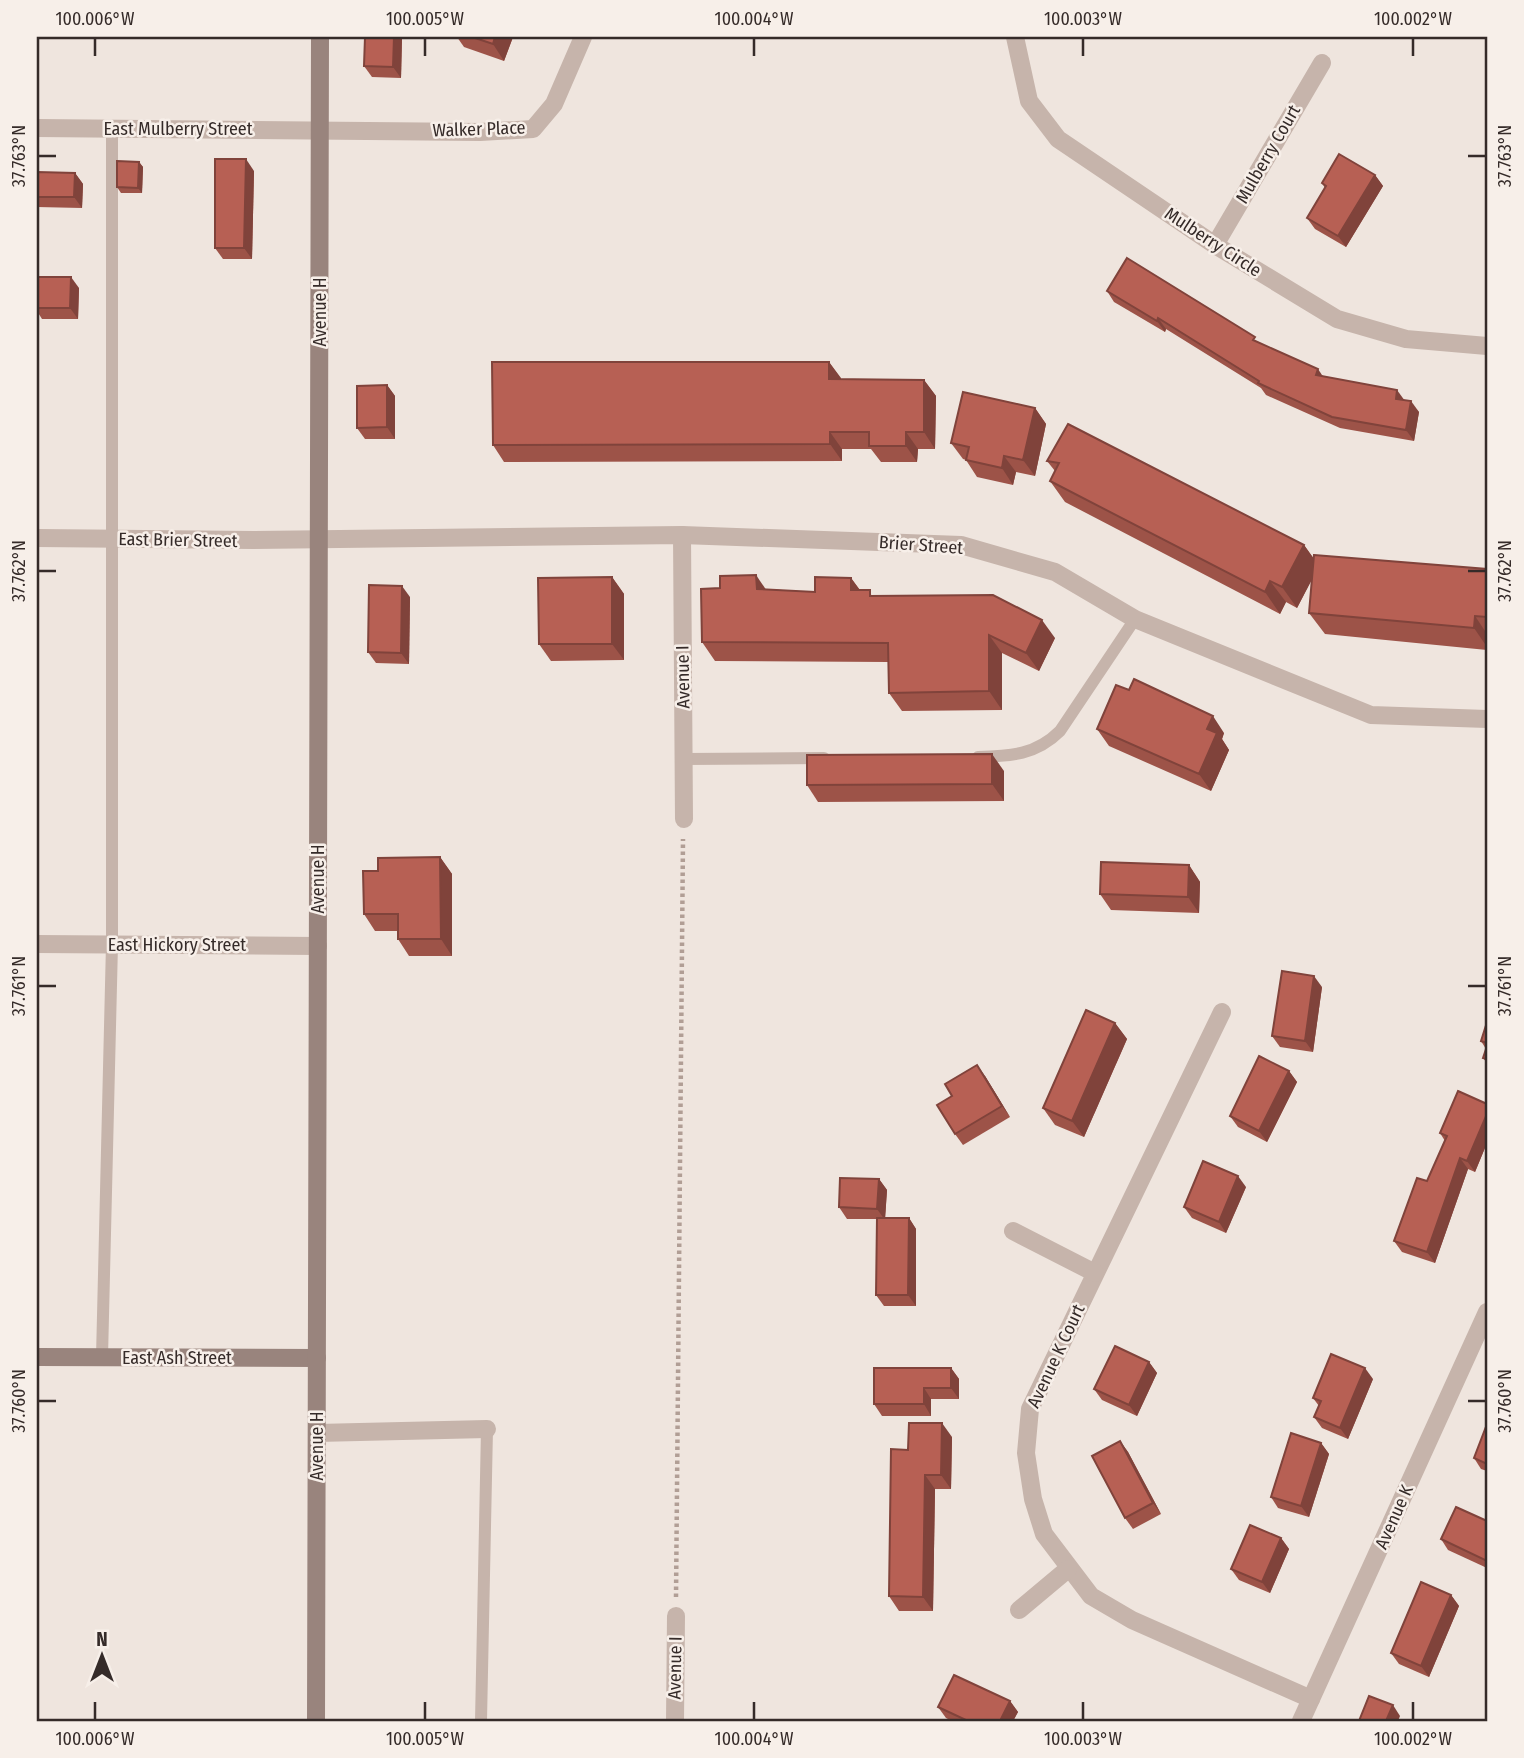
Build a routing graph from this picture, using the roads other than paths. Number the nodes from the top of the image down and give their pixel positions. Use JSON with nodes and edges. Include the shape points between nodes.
{"nodes":[{"id":1,"x":320,"y":37,"type":"edge"},
{"id":2,"x":583,"y":37,"type":"edge"},
{"id":3,"x":1015,"y":37,"type":"edge"},
{"id":4,"x":1322,"y":63,"type":"dead end"},
{"id":5,"x":37,"y":128,"type":"edge"},
{"id":6,"x":112,"y":129,"type":"junction"},
{"id":7,"x":320,"y":130,"type":"junction"},
{"id":8,"x":1215,"y":245,"type":"junction"},
{"id":9,"x":1487,"y":346,"type":"edge"},
{"id":10,"x":682,"y":535,"type":"junction"},
{"id":11,"x":319,"y":537,"type":"junction"},
{"id":12,"x":37,"y":538,"type":"edge"},
{"id":13,"x":111,"y":539,"type":"junction"},
{"id":14,"x":1135,"y":620,"type":"junction"},
{"id":15,"x":1487,"y":719,"type":"edge"},
{"id":16,"x":960,"y":757,"type":"edge"},
{"id":17,"x":836,"y":758,"type":"edge"},
{"id":18,"x":684,"y":759,"type":"junction"},
{"id":19,"x":684,"y":819,"type":"road end"},
{"id":20,"x":37,"y":944,"type":"edge"},
{"id":21,"x":112,"y":944,"type":"junction"},
{"id":22,"x":318,"y":946,"type":"junction"},
{"id":23,"x":1222,"y":1012,"type":"dead end"},
{"id":24,"x":1013,"y":1231,"type":"dead end"},
{"id":25,"x":1095,"y":1273,"type":"junction"},
{"id":26,"x":1487,"y":1312,"type":"edge"},
{"id":27,"x":37,"y":1357,"type":"edge"},
{"id":28,"x":102,"y":1357,"type":"junction"},
{"id":29,"x":317,"y":1358,"type":"junction"},
{"id":30,"x":487,"y":1429,"type":"joint"},
{"id":31,"x":317,"y":1433,"type":"junction"},
{"id":32,"x":1068,"y":1569,"type":"junction"},
{"id":33,"x":1019,"y":1610,"type":"dead end"},
{"id":34,"x":676,"y":1616,"type":"road end"},
{"id":35,"x":1311,"y":1699,"type":"junction"},
{"id":36,"x":316,"y":1721,"type":"edge"},
{"id":37,"x":481,"y":1721,"type":"edge"},
{"id":38,"x":675,"y":1721,"type":"edge"},
{"id":39,"x":1301,"y":1721,"type":"edge"}],
"edges":[{"from":1,"to":7,"type":"street","name":"Avenue H"},
{"from":2,"to":7,"type":"street","name":"Walker Place","via":[[554,104],[533,129]]},
{"from":3,"to":8,"type":"street","name":"Mulberry Circle","via":[[1029,101],[1058,139]]},
{"from":4,"to":8,"type":"street","name":"Mulberry Court"},
{"from":5,"to":6,"type":"street","name":"East Mulberry Street"},
{"from":6,"to":7,"type":"street","name":"East Mulberry Street"},
{"from":6,"to":13,"type":"lane"},
{"from":7,"to":11,"type":"street","name":"Avenue H"},
{"from":8,"to":9,"type":"street","name":"Mulberry Circle","via":[[1337,319],[1406,339]]},
{"from":10,"to":11,"type":"street","name":"Brier Street"},
{"from":10,"to":14,"type":"street","name":"Brier Street","via":[[961,545],[1055,572]]},
{"from":10,"to":18,"type":"street","name":"Avenue I"},
{"from":11,"to":13,"type":"street","name":"East Brier Street"},
{"from":11,"to":22,"type":"street","name":"Avenue H"},
{"from":12,"to":13,"type":"street","name":"East Brier Street"},
{"from":13,"to":21,"type":"lane"},
{"from":14,"to":15,"type":"street","name":"Brier Street","via":[[1371,715]]},
{"from":14,"to":16,"type":"lane","via":[[1046,745],[1015,756]]},
{"from":17,"to":18,"type":"lane"},
{"from":18,"to":19,"type":"street","name":"Avenue I"},
{"from":20,"to":21,"type":"street","name":"East Hickory Street"},
{"from":21,"to":22,"type":"street","name":"East Hickory Street"},
{"from":21,"to":28,"type":"lane"},
{"from":22,"to":29,"type":"street","name":"Avenue H"},
{"from":23,"to":25,"type":"street","name":"Avenue K Court"},
{"from":24,"to":25,"type":"street"},
{"from":25,"to":32,"type":"street","name":"Avenue K Court","via":[[1030,1409],[1026,1453],[1033,1499],[1044,1534]]},
{"from":26,"to":35,"type":"street","name":"Avenue K"},
{"from":27,"to":28,"type":"street","name":"East Ash Street"},
{"from":28,"to":29,"type":"street","name":"East Ash Street"},
{"from":29,"to":31,"type":"street","name":"Avenue H"},
{"from":30,"to":31,"type":"street"},
{"from":30,"to":37,"type":"lane"},
{"from":31,"to":36,"type":"street","name":"Avenue H"},
{"from":32,"to":33,"type":"street"},
{"from":32,"to":35,"type":"street","name":"Avenue K Court","via":[[1091,1596],[1132,1620]]},
{"from":34,"to":38,"type":"street","name":"Avenue I"},
{"from":35,"to":39,"type":"street","name":"Avenue K"}]}
